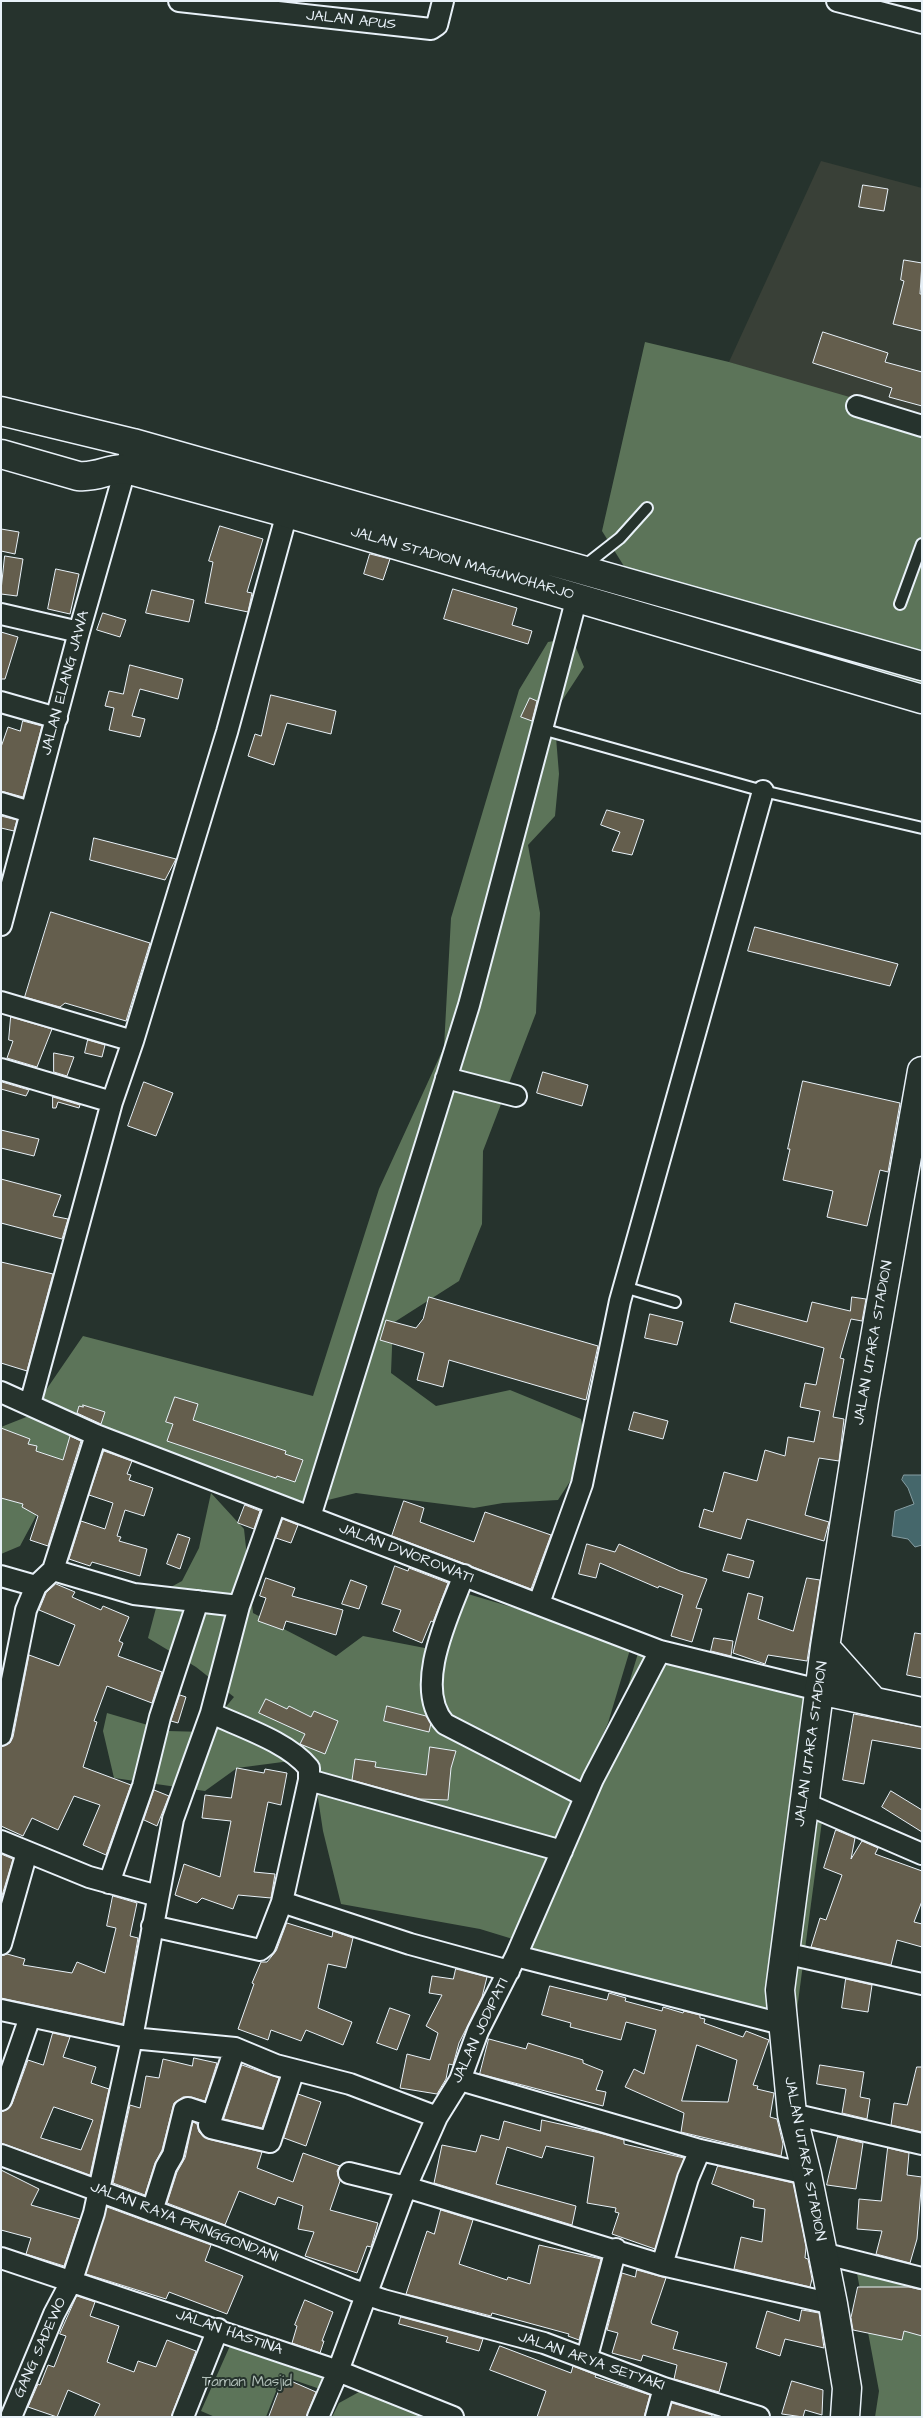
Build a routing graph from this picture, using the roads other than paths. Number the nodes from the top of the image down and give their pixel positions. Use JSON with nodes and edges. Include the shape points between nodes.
{"nodes":[{"id":1,"x":179,"y":1,"type":"edge"},
{"id":2,"x":443,"y":1,"type":"edge"},
{"id":3,"x":837,"y":1,"type":"edge"},
{"id":4,"x":867,"y":5,"type":"edge"},
{"id":5,"x":922,"y":23,"type":"edge"},
{"id":6,"x":857,"y":406,"type":"dead end"},
{"id":7,"x":1,"y":411,"type":"edge"},
{"id":8,"x":922,"y":426,"type":"edge"},
{"id":9,"x":72,"y":429,"type":"junction"},
{"id":10,"x":133,"y":442,"type":"junction"},
{"id":11,"x":1,"y":454,"type":"edge"},
{"id":12,"x":126,"y":469,"type":"junction"},
{"id":13,"x":61,"y":471,"type":"junction"},
{"id":14,"x":647,"y":508,"type":"dead end"},
{"id":15,"x":287,"y":512,"type":"junction"},
{"id":16,"x":922,"y":544,"type":"edge"},
{"id":17,"x":580,"y":569,"type":"junction"},
{"id":18,"x":664,"y":593,"type":"junction"},
{"id":19,"x":578,"y":597,"type":"junction"},
{"id":20,"x":900,"y":604,"type":"dead end"},
{"id":21,"x":1,"y":614,"type":"edge"},
{"id":22,"x":656,"y":622,"type":"junction"},
{"id":23,"x":79,"y":632,"type":"junction"},
{"id":24,"x":922,"y":666,"type":"edge"},
{"id":25,"x":922,"y":699,"type":"edge"},
{"id":26,"x":1,"y":702,"type":"edge"},
{"id":27,"x":57,"y":718,"type":"junction"},
{"id":28,"x":542,"y":729,"type":"junction"},
{"id":29,"x":763,"y":791,"type":"junction"},
{"id":30,"x":1,"y":803,"type":"edge"},
{"id":31,"x":30,"y":812,"type":"junction"},
{"id":32,"x":922,"y":828,"type":"edge"},
{"id":33,"x":6,"y":887,"type":"edge"},
{"id":34,"x":1,"y":925,"type":"edge"},
{"id":35,"x":1,"y":1002,"type":"edge"},
{"id":36,"x":133,"y":1041,"type":"junction"},
{"id":37,"x":1,"y":1069,"type":"edge"},
{"id":38,"x":922,"y":1071,"type":"edge"},
{"id":39,"x":446,"y":1078,"type":"junction"},
{"id":40,"x":516,"y":1096,"type":"dead end"},
{"id":41,"x":112,"y":1102,"type":"junction"},
{"id":42,"x":624,"y":1287,"type":"junction"},
{"id":43,"x":675,"y":1302,"type":"dead end"},
{"id":44,"x":1,"y":1392,"type":"edge"},
{"id":45,"x":30,"y":1404,"type":"junction"},
{"id":46,"x":96,"y":1435,"type":"junction"},
{"id":47,"x":275,"y":1505,"type":"junction"},
{"id":48,"x":310,"y":1517,"type":"junction"},
{"id":49,"x":53,"y":1570,"type":"junction"},
{"id":50,"x":464,"y":1575,"type":"junction"},
{"id":51,"x":1,"y":1576,"type":"edge"},
{"id":52,"x":36,"y":1586,"type":"junction"},
{"id":53,"x":198,"y":1601,"type":"junction"},
{"id":54,"x":539,"y":1603,"type":"junction"},
{"id":55,"x":239,"y":1606,"type":"junction"},
{"id":56,"x":825,"y":1647,"type":"junction"},
{"id":57,"x":660,"y":1651,"type":"junction"},
{"id":58,"x":8,"y":1660,"type":"edge"},
{"id":59,"x":819,"y":1690,"type":"junction"},
{"id":60,"x":874,"y":1702,"type":"junction"},
{"id":61,"x":922,"y":1712,"type":"edge"},
{"id":62,"x":211,"y":1713,"type":"junction"},
{"id":63,"x":1,"y":1735,"type":"edge"},
{"id":64,"x":309,"y":1780,"type":"junction"},
{"id":65,"x":585,"y":1796,"type":"junction"},
{"id":66,"x":804,"y":1803,"type":"junction"},
{"id":67,"x":1,"y":1841,"type":"edge"},
{"id":68,"x":562,"y":1851,"type":"junction"},
{"id":69,"x":27,"y":1852,"type":"junction"},
{"id":70,"x":922,"y":1854,"type":"edge"},
{"id":71,"x":109,"y":1883,"type":"junction"},
{"id":72,"x":158,"y":1896,"type":"junction"},
{"id":73,"x":282,"y":1902,"type":"junction"},
{"id":74,"x":152,"y":1926,"type":"junction"},
{"id":75,"x":1,"y":1944,"type":"edge"},
{"id":76,"x":784,"y":1953,"type":"junction"},
{"id":77,"x":512,"y":1964,"type":"junction"},
{"id":78,"x":922,"y":1984,"type":"edge"},
{"id":79,"x":1,"y":2010,"type":"edge"},
{"id":80,"x":30,"y":2017,"type":"junction"},
{"id":81,"x":782,"y":2024,"type":"junction"},
{"id":82,"x":132,"y":2038,"type":"junction"},
{"id":83,"x":235,"y":2048,"type":"junction"},
{"id":84,"x":294,"y":2070,"type":"junction"},
{"id":85,"x":460,"y":2080,"type":"junction"},
{"id":86,"x":1,"y":2100,"type":"edge"},
{"id":87,"x":792,"y":2114,"type":"junction"},
{"id":88,"x":212,"y":2116,"type":"junction"},
{"id":89,"x":437,"y":2117,"type":"junction"},
{"id":90,"x":922,"y":2144,"type":"edge"},
{"id":91,"x":700,"y":2150,"type":"junction"},
{"id":92,"x":1,"y":2154,"type":"edge"},
{"id":93,"x":349,"y":2173,"type":"dead end"},
{"id":94,"x":807,"y":2174,"type":"junction"},
{"id":95,"x":406,"y":2187,"type":"junction"},
{"id":96,"x":98,"y":2190,"type":"junction"},
{"id":97,"x":152,"y":2211,"type":"junction"},
{"id":98,"x":616,"y":2250,"type":"junction"},
{"id":99,"x":822,"y":2254,"type":"junction"},
{"id":100,"x":1,"y":2258,"type":"edge"},
{"id":101,"x":662,"y":2265,"type":"junction"},
{"id":102,"x":922,"y":2278,"type":"edge"},
{"id":103,"x":72,"y":2280,"type":"junction"},
{"id":104,"x":365,"y":2294,"type":"junction"},
{"id":105,"x":833,"y":2304,"type":"junction"},
{"id":106,"x":218,"y":2329,"type":"junction"},
{"id":107,"x":586,"y":2357,"type":"junction"},
{"id":108,"x":338,"y":2371,"type":"junction"},
{"id":109,"x":664,"y":2388,"type":"junction"},
{"id":110,"x":11,"y":2417,"type":"edge"},
{"id":111,"x":183,"y":2417,"type":"edge"},
{"id":112,"x":318,"y":2417,"type":"edge"},
{"id":113,"x":453,"y":2417,"type":"edge"},
{"id":114,"x":656,"y":2417,"type":"edge"},
{"id":115,"x":759,"y":2417,"type":"edge"},
{"id":116,"x":845,"y":2417,"type":"edge"}],
"edges":[{"from":1,"to":2,"type":"street","name":"JALAN APUS","via":[[430,29],[437,25]]},
{"from":3,"to":4,"type":"street"},
{"from":4,"to":5,"type":"street"},
{"from":6,"to":8,"type":"street"},
{"from":7,"to":9,"type":"main road","name":"JALAN STADION MAGUWOHARJO"},
{"from":9,"to":10,"type":"main road","name":"JALAN STADION MAGUWOHARJO"},
{"from":9,"to":13,"type":"main road"},
{"from":10,"to":12,"type":"street","name":"JALAN ELANG JAWA"},
{"from":10,"to":17,"type":"main road","name":"JALAN STADION MAGUWOHARJO"},
{"from":11,"to":13,"type":"main road","name":"JALAN STADION MAGUWOHARJO"},
{"from":12,"to":13,"type":"main road","name":"JALAN STADION MAGUWOHARJO","via":[[115,468],[90,477]]},
{"from":12,"to":15,"type":"main road","name":"JALAN STADION MAGUWOHARJO"},
{"from":12,"to":23,"type":"street","name":"JALAN ELANG JAWA"},
{"from":14,"to":17,"type":"lane","via":[[620,538]]},
{"from":15,"to":19,"type":"main road","name":"JALAN STADION MAGUWOHARJO"},
{"from":15,"to":36,"type":"street","via":[[227,732]]},
{"from":16,"to":20,"type":"lane"},
{"from":17,"to":18,"type":"main road","name":"JALAN STADION MAGUWOHARJO"},
{"from":18,"to":22,"type":"main road"},
{"from":18,"to":24,"type":"main road","name":"JALAN STADION MAGUWOHARJO"},
{"from":19,"to":22,"type":"main road","name":"JALAN STADION MAGUWOHARJO"},
{"from":19,"to":28,"type":"street"},
{"from":21,"to":23,"type":"street"},
{"from":22,"to":25,"type":"main road","name":"JALAN STADION MAGUWOHARJO"},
{"from":23,"to":27,"type":"street","name":"JALAN ELANG JAWA"},
{"from":26,"to":27,"type":"street"},
{"from":27,"to":31,"type":"street","name":"JALAN ELANG JAWA"},
{"from":28,"to":29,"type":"lane"},
{"from":28,"to":39,"type":"street","via":[[469,1005]]},
{"from":29,"to":32,"type":"lane"},
{"from":29,"to":42,"type":"street"},
{"from":30,"to":31,"type":"street"},
{"from":31,"to":33,"type":"street","name":"JALAN ELANG JAWA"},
{"from":33,"to":34,"type":"street","name":"JALAN ELANG JAWA"},
{"from":35,"to":36,"type":"street"},
{"from":36,"to":41,"type":"street"},
{"from":37,"to":41,"type":"street"},
{"from":38,"to":56,"type":"main road","name":"JALAN UTARA STADION","via":[[864,1400]]},
{"from":39,"to":40,"type":"street"},
{"from":39,"to":48,"type":"street"},
{"from":41,"to":45,"type":"street"},
{"from":42,"to":43,"type":"lane"},
{"from":42,"to":54,"type":"street","via":[[582,1484]]},
{"from":44,"to":45,"type":"street","name":"JALAN DWOROWATI"},
{"from":45,"to":46,"type":"street","name":"JALAN DWOROWATI"},
{"from":46,"to":47,"type":"street","name":"JALAN DWOROWATI"},
{"from":46,"to":49,"type":"street"},
{"from":47,"to":48,"type":"street","name":"JALAN DWOROWATI"},
{"from":47,"to":55,"type":"street","name":"GANG SADEWO"},
{"from":48,"to":50,"type":"street","name":"JALAN DWOROWATI"},
{"from":49,"to":52,"type":"street"},
{"from":49,"to":53,"type":"street","via":[[134,1594]]},
{"from":50,"to":54,"type":"street","name":"JALAN DWOROWATI"},
{"from":50,"to":65,"type":"street","via":[[432,1670],[438,1717],[445,1724]]},
{"from":51,"to":52,"type":"street"},
{"from":52,"to":58,"type":"street"},
{"from":53,"to":55,"type":"street"},
{"from":53,"to":71,"type":"street"},
{"from":54,"to":57,"type":"street","name":"JALAN DWOROWATI"},
{"from":55,"to":62,"type":"street","name":"GANG SADEWO"},
{"from":56,"to":59,"type":"main road","name":"JALAN UTARA STADION"},
{"from":56,"to":60,"type":"main road"},
{"from":57,"to":59,"type":"street","name":"JALAN DWOROWATI"},
{"from":57,"to":65,"type":"street","name":"JALAN JODIPATI"},
{"from":58,"to":63,"type":"street"},
{"from":59,"to":60,"type":"main road"},
{"from":59,"to":66,"type":"main road","name":"JALAN UTARA STADION"},
{"from":60,"to":61,"type":"main road"},
{"from":62,"to":64,"type":"street","via":[[303,1760],[310,1768]]},
{"from":62,"to":72,"type":"street","name":"GANG SADEWO","via":[[173,1819]]},
{"from":64,"to":68,"type":"street"},
{"from":64,"to":73,"type":"street"},
{"from":65,"to":68,"type":"street","name":"JALAN JODIPATI"},
{"from":66,"to":70,"type":"street"},
{"from":66,"to":76,"type":"main road","name":"JALAN UTARA STADION"},
{"from":67,"to":69,"type":"street"},
{"from":68,"to":77,"type":"street","name":"JALAN JODIPATI"},
{"from":69,"to":71,"type":"street"},
{"from":69,"to":75,"type":"street"},
{"from":71,"to":72,"type":"street"},
{"from":72,"to":74,"type":"street","name":"GANG SADEWO"},
{"from":73,"to":74,"type":"street","via":[[266,1946],[260,1950]]},
{"from":73,"to":77,"type":"street","via":[[410,1944]]},
{"from":74,"to":82,"type":"street","name":"GANG SADEWO"},
{"from":76,"to":78,"type":"street"},
{"from":76,"to":81,"type":"main road","name":"JALAN UTARA STADION","via":[[780,1990]]},
{"from":77,"to":81,"type":"street"},
{"from":77,"to":85,"type":"street","name":"JALAN JODIPATI","via":[[478,2031]]},
{"from":79,"to":80,"type":"street"},
{"from":80,"to":82,"type":"street"},
{"from":80,"to":86,"type":"street"},
{"from":81,"to":87,"type":"main road","name":"JALAN UTARA STADION"},
{"from":82,"to":83,"type":"street"},
{"from":82,"to":96,"type":"street","name":"GANG SADEWO"},
{"from":83,"to":84,"type":"street"},
{"from":83,"to":88,"type":"street"},
{"from":84,"to":88,"type":"street","via":[[270,2142],[211,2128]]},
{"from":84,"to":89,"type":"street","via":[[350,2084]]},
{"from":85,"to":89,"type":"street","name":"JALAN JODIPATI"},
{"from":85,"to":91,"type":"street"},
{"from":87,"to":90,"type":"street"},
{"from":87,"to":94,"type":"main road","name":"JALAN UTARA STADION"},
{"from":88,"to":97,"type":"street","via":[[188,2108],[184,2110],[173,2155]]},
{"from":89,"to":95,"type":"street","name":"JALAN JODIPATI"},
{"from":91,"to":94,"type":"street"},
{"from":91,"to":101,"type":"street","via":[[688,2178]]},
{"from":92,"to":96,"type":"street","name":"JALAN RAYA PRINGGONDANI"},
{"from":93,"to":95,"type":"street"},
{"from":94,"to":99,"type":"main road","name":"JALAN UTARA STADION"},
{"from":95,"to":98,"type":"street"},
{"from":95,"to":104,"type":"street","name":"JALAN JODIPATI"},
{"from":96,"to":97,"type":"street","name":"JALAN RAYA PRINGGONDANI"},
{"from":96,"to":103,"type":"street","name":"GANG SADEWO"},
{"from":97,"to":104,"type":"street","name":"JALAN RAYA PRINGGONDANI"},
{"from":98,"to":101,"type":"street"},
{"from":98,"to":107,"type":"street"},
{"from":99,"to":102,"type":"street"},
{"from":99,"to":105,"type":"main road","name":"JALAN UTARA STADION"},
{"from":100,"to":103,"type":"street","name":"JALAN HASTINA"},
{"from":101,"to":105,"type":"street"},
{"from":103,"to":106,"type":"street","name":"JALAN HASTINA"},
{"from":103,"to":110,"type":"street","name":"GANG SADEWO","via":[[54,2314]]},
{"from":104,"to":107,"type":"street","name":"JALAN ARYA SETYAKI"},
{"from":104,"to":108,"type":"street","name":"JALAN JODIPATI"},
{"from":105,"to":116,"type":"main road","name":"JALAN UTARA STADION","via":[[847,2388]]},
{"from":106,"to":108,"type":"street","name":"JALAN HASTINA"},
{"from":106,"to":111,"type":"street"},
{"from":107,"to":109,"type":"street","name":"JALAN ARYA SETYAKI"},
{"from":108,"to":112,"type":"street","name":"JALAN JODIPATI"},
{"from":108,"to":113,"type":"street","name":"JALAN HASTINA"},
{"from":109,"to":114,"type":"street"},
{"from":109,"to":115,"type":"street","name":"JALAN ARYA SETYAKI"}]}
